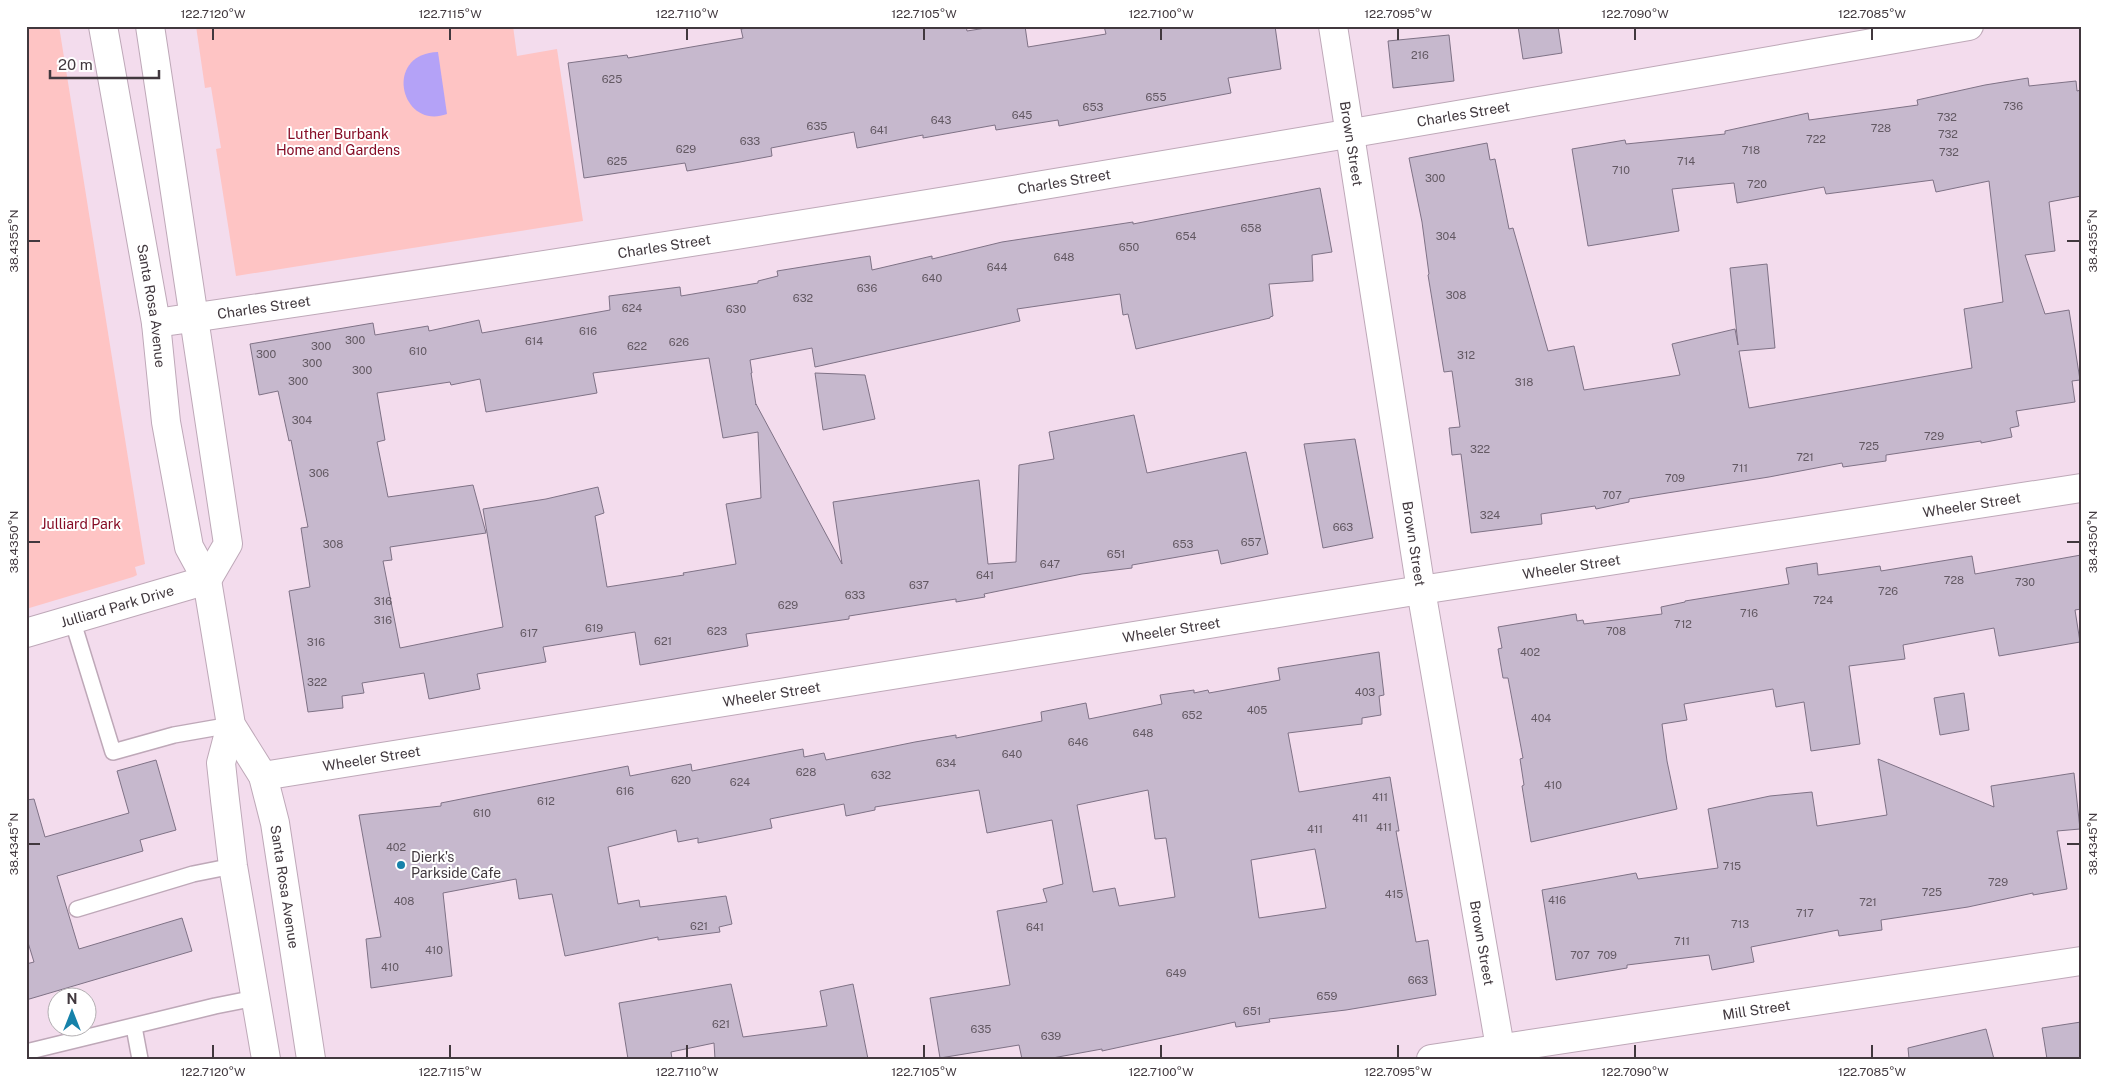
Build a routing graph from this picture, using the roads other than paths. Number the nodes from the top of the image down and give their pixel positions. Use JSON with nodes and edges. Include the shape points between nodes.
{"nodes":[{"id":1,"x":102,"y":26,"type":"edge"},
{"id":2,"x":150,"y":26,"type":"edge"},
{"id":3,"x":1333,"y":26,"type":"edge"},
{"id":4,"x":1969,"y":26,"type":"edge"},
{"id":5,"x":1351,"y":134,"type":"junction"},
{"id":6,"x":193,"y":318,"type":"junction"},
{"id":7,"x":156,"y":323,"type":"junction"},
{"id":8,"x":2081,"y":488,"type":"edge"},
{"id":9,"x":207,"y":580,"type":"junction"},
{"id":10,"x":1421,"y":590,"type":"junction"},
{"id":11,"x":72,"y":619,"type":"junction"},
{"id":12,"x":26,"y":632,"type":"edge"},
{"id":13,"x":231,"y":725,"type":"junction"},
{"id":14,"x":263,"y":776,"type":"junction"},
{"id":15,"x":233,"y":866,"type":"junction"},
{"id":16,"x":77,"y":909,"type":"dead end"},
{"id":17,"x":2081,"y":962,"type":"edge"},
{"id":18,"x":256,"y":998,"type":"junction"},
{"id":19,"x":134,"y":1027,"type":"junction"},
{"id":20,"x":26,"y":1052,"type":"edge"},
{"id":21,"x":1501,"y":1053,"type":"edge"},
{"id":22,"x":140,"y":1059,"type":"edge"},
{"id":23,"x":266,"y":1059,"type":"edge"},
{"id":24,"x":311,"y":1059,"type":"edge"},
{"id":25,"x":1431,"y":1059,"type":"edge"}],
"edges":[{"from":1,"to":7,"type":"street","name":"Santa Rosa Avenue"},
{"from":2,"to":6,"type":"street"},
{"from":3,"to":5,"type":"street","name":"Brown Street"},
{"from":4,"to":5,"type":"street","name":"Charles Street"},
{"from":5,"to":6,"type":"street","name":"Charles Street","via":[[519,270]]},
{"from":5,"to":10,"type":"street","name":"Brown Street"},
{"from":6,"to":7,"type":"street","name":"Charles Street"},
{"from":6,"to":9,"type":"street","via":[[228,544]]},
{"from":7,"to":9,"type":"street","name":"Santa Rosa Avenue","via":[[166,422],[189,547]]},
{"from":8,"to":10,"type":"street","name":"Wheeler Street"},
{"from":9,"to":11,"type":"street","name":"Julliard Park Drive"},
{"from":9,"to":13,"type":"street","name":"Santa Rosa Avenue"},
{"from":10,"to":14,"type":"street","name":"Wheeler Street"},
{"from":10,"to":21,"type":"street","name":"Brown Street"},
{"from":11,"to":12,"type":"street","name":"Julliard Park Drive"},
{"from":11,"to":13,"type":"lane","via":[[113,752],[174,735]]},
{"from":13,"to":14,"type":"street","name":"Santa Rosa Avenue"},
{"from":13,"to":15,"type":"street","name":"Santa Rosa Avenue","via":[[221,763]]},
{"from":14,"to":24,"type":"street","name":"Santa Rosa Avenue","via":[[275,823]]},
{"from":15,"to":16,"type":"lane","via":[[193,874]]},
{"from":15,"to":18,"type":"street","name":"Santa Rosa Avenue"},
{"from":17,"to":21,"type":"street","name":"Mill Street"},
{"from":18,"to":19,"type":"lane"},
{"from":18,"to":23,"type":"street","name":"Santa Rosa Avenue"},
{"from":19,"to":20,"type":"lane"},
{"from":19,"to":22,"type":"lane"},
{"from":21,"to":25,"type":"street","name":"Mill Street"}]}
